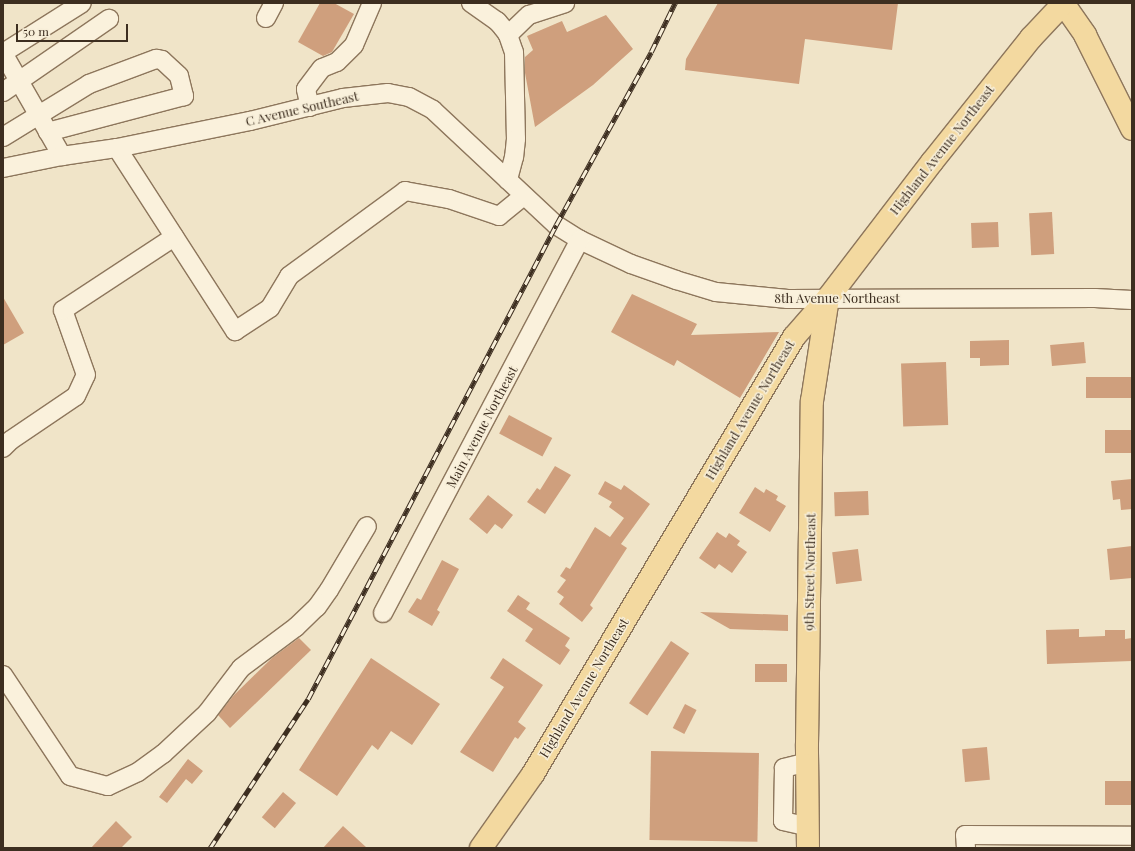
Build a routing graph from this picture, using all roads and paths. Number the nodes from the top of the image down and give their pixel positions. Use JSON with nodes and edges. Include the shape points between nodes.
{"nodes":[{"id":1,"x":82,"y":3,"type":"edge"},
{"id":2,"x":372,"y":3,"type":"edge"},
{"id":3,"x":471,"y":3,"type":"edge"},
{"id":4,"x":565,"y":3,"type":"edge"},
{"id":5,"x":1063,"y":3,"type":"edge"},
{"id":6,"x":543,"y":7,"type":"edge"},
{"id":7,"x":109,"y":19,"type":"dead end"},
{"id":8,"x":508,"y":35,"type":"junction"},
{"id":9,"x":3,"y":53,"type":"edge"},
{"id":10,"x":19,"y":81,"type":"junction"},
{"id":11,"x":3,"y":92,"type":"edge"},
{"id":12,"x":310,"y":107,"type":"junction"},
{"id":13,"x":38,"y":114,"type":"junction"},
{"id":14,"x":1132,"y":129,"type":"edge"},
{"id":15,"x":48,"y":132,"type":"junction"},
{"id":16,"x":3,"y":136,"type":"edge"},
{"id":17,"x":117,"y":148,"type":"junction"},
{"id":18,"x":62,"y":156,"type":"junction"},
{"id":19,"x":3,"y":168,"type":"edge"},
{"id":20,"x":508,"y":180,"type":"junction"},
{"id":21,"x":524,"y":196,"type":"junction"},
{"id":22,"x":556,"y":225,"type":"joint"},
{"id":23,"x":174,"y":237,"type":"junction"},
{"id":24,"x":580,"y":240,"type":"junction"},
{"id":25,"x":828,"y":298,"type":"junction"},
{"id":26,"x":1132,"y":300,"type":"edge"},
{"id":27,"x":3,"y":448,"type":"edge"},
{"id":28,"x":367,"y":526,"type":"dead end"},
{"id":29,"x":383,"y":614,"type":"dead end"},
{"id":30,"x":3,"y":675,"type":"edge"},
{"id":31,"x":1132,"y":836,"type":"edge"},
{"id":32,"x":808,"y":838,"type":"edge"},
{"id":33,"x":966,"y":842,"type":"edge"},
{"id":34,"x":482,"y":848,"type":"edge"}],
"edges":[{"from":1,"to":9,"type":"street"},
{"from":2,"to":12,"type":"street","via":[[354,45],[337,62],[322,68],[306,89]]},
{"from":3,"to":8,"type":"street","via":[[496,21]]},
{"from":4,"to":6,"type":"street"},
{"from":5,"to":14,"type":"main road","via":[[1085,36]]},
{"from":5,"to":25,"type":"main road","name":"Highland Avenue Northeast","via":[[980,101]]},
{"from":6,"to":8,"type":"street"},
{"from":7,"to":10,"type":"street"},
{"from":8,"to":20,"type":"street","via":[[514,52],[516,139]]},
{"from":9,"to":10,"type":"street"},
{"from":10,"to":11,"type":"street"},
{"from":10,"to":13,"type":"street"},
{"from":12,"to":17,"type":"street","name":"C Avenue Southeast"},
{"from":12,"to":20,"type":"street","name":"C Avenue Southeast","via":[[366,94],[388,93],[409,97],[434,110]]},
{"from":13,"to":15,"type":"street"},
{"from":13,"to":15,"type":"street","via":[[89,84],[156,59],[162,60],[179,76],[184,96]]},
{"from":13,"to":16,"type":"street"},
{"from":15,"to":18,"type":"street"},
{"from":17,"to":18,"type":"street","name":"C Avenue Southeast"},
{"from":17,"to":23,"type":"street"},
{"from":18,"to":19,"type":"street","name":"C Avenue Southeast"},
{"from":20,"to":21,"type":"street","name":"C Avenue Southeast"},
{"from":21,"to":22,"type":"street","name":"C Avenue Southeast"},
{"from":21,"to":23,"type":"street","via":[[499,216],[449,200],[405,191],[289,276],[270,308],[235,331]]},
{"from":22,"to":24,"type":"street","name":"8th Avenue Northeast"},
{"from":23,"to":27,"type":"street","via":[[63,310],[86,375],[76,396]]},
{"from":24,"to":25,"type":"street","name":"8th Avenue Northeast","via":[[631,264],[716,292],[788,300]]},
{"from":24,"to":29,"type":"street","name":"Main Avenue Northeast"},
{"from":25,"to":26,"type":"street","name":"8th Avenue Northeast"},
{"from":25,"to":32,"type":"main road","name":"9th Street Northeast","via":[[812,402]]},
{"from":25,"to":34,"type":"main road","name":"Highland Avenue Northeast","via":[[794,336],[533,774]]},
{"from":28,"to":30,"type":"street","via":[[317,607],[296,627],[240,668],[207,713],[163,754],[138,772],[108,786],[70,776]]},
{"from":31,"to":33,"type":"street"}]}
